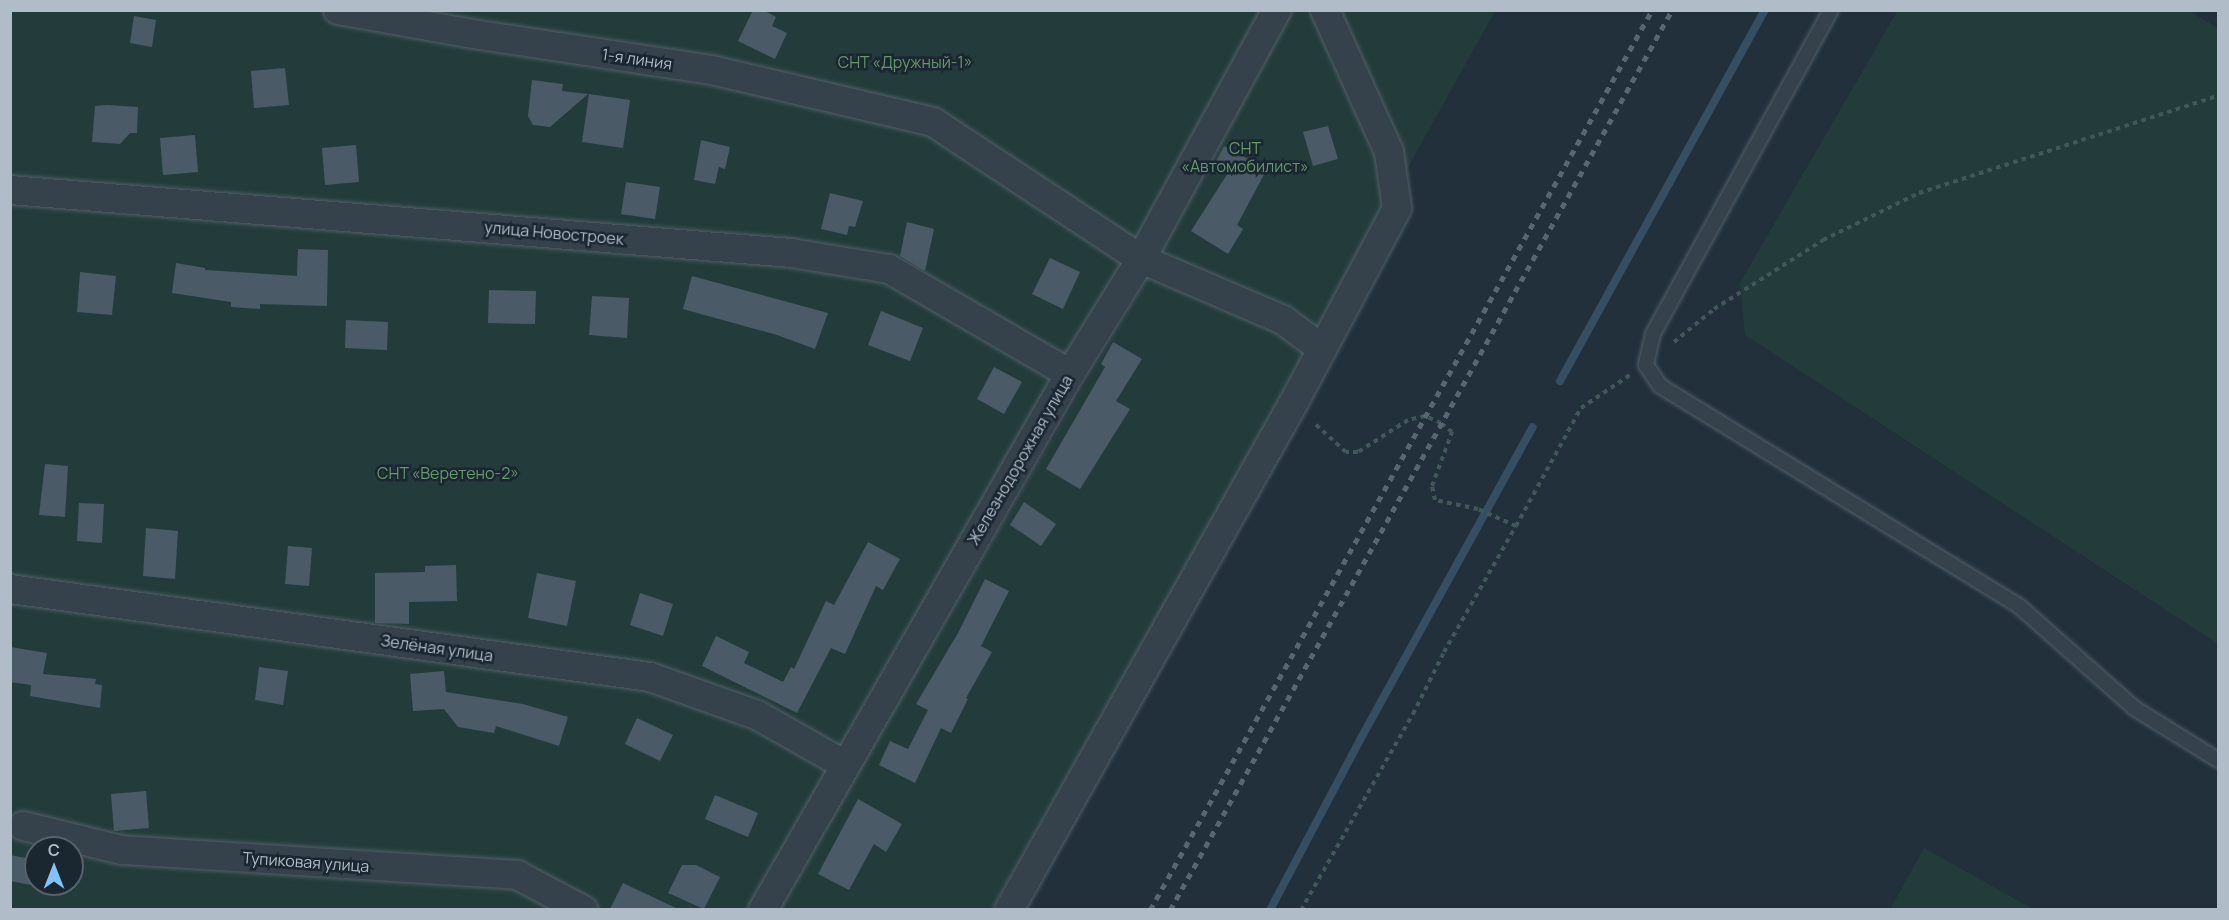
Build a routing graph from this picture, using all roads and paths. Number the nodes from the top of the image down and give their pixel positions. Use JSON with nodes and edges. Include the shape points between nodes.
{"nodes":[{"id":1,"x":338,"y":10,"type":"edge"},
{"id":2,"x":1277,"y":10,"type":"edge"},
{"id":3,"x":1325,"y":10,"type":"edge"},
{"id":4,"x":1832,"y":10,"type":"edge"},
{"id":5,"x":2218,"y":96,"type":"edge"},
{"id":6,"x":10,"y":190,"type":"edge"},
{"id":7,"x":1141,"y":259,"type":"junction"},
{"id":8,"x":1321,"y":348,"type":"junction"},
{"id":9,"x":1646,"y":365,"type":"junction"},
{"id":10,"x":1070,"y":374,"type":"junction"},
{"id":11,"x":1293,"y":404,"type":"junction"},
{"id":12,"x":1516,"y":526,"type":"junction"},
{"id":13,"x":10,"y":589,"type":"edge"},
{"id":14,"x":2218,"y":760,"type":"edge"},
{"id":15,"x":845,"y":765,"type":"junction"},
{"id":16,"x":23,"y":826,"type":"dead end"},
{"id":17,"x":583,"y":909,"type":"edge"},
{"id":18,"x":763,"y":909,"type":"edge"},
{"id":19,"x":1009,"y":909,"type":"edge"},
{"id":20,"x":1301,"y":909,"type":"edge"}],
"edges":[{"from":1,"to":7,"type":"street","name":"1-я линия","via":[[712,70],[933,122]]},
{"from":2,"to":7,"type":"street","name":"Железнодорожная улица"},
{"from":3,"to":8,"type":"street","via":[[1389,152],[1396,208]]},
{"from":4,"to":9,"type":"lane","via":[[1653,334]]},
{"from":5,"to":9,"type":"path","via":[[1919,193],[1823,240],[1733,296]]},
{"from":6,"to":10,"type":"street","name":"улица Новостроек","via":[[791,253],[889,269]]},
{"from":7,"to":8,"type":"street","via":[[1283,320]]},
{"from":7,"to":10,"type":"street","name":"Железнодорожная улица"},
{"from":8,"to":11,"type":"street"},
{"from":9,"to":12,"type":"path","via":[[1581,408]]},
{"from":9,"to":14,"type":"lane","via":[[1659,386],[2020,607],[2134,708]]},
{"from":10,"to":15,"type":"street","name":"Железнодорожная улица"},
{"from":11,"to":12,"type":"path","via":[[1346,452],[1358,452],[1408,420],[1425,416],[1442,423],[1452,432],[1432,486],[1435,500],[1478,509]]},
{"from":11,"to":19,"type":"street"},
{"from":12,"to":20,"type":"path"},
{"from":13,"to":15,"type":"street","name":"Зелёная улица","via":[[650,677],[757,716]]},
{"from":15,"to":18,"type":"street","name":"Железнодорожная улица"},
{"from":16,"to":17,"type":"street","name":"Тупиковая улица","via":[[122,850],[518,875]]}]}
